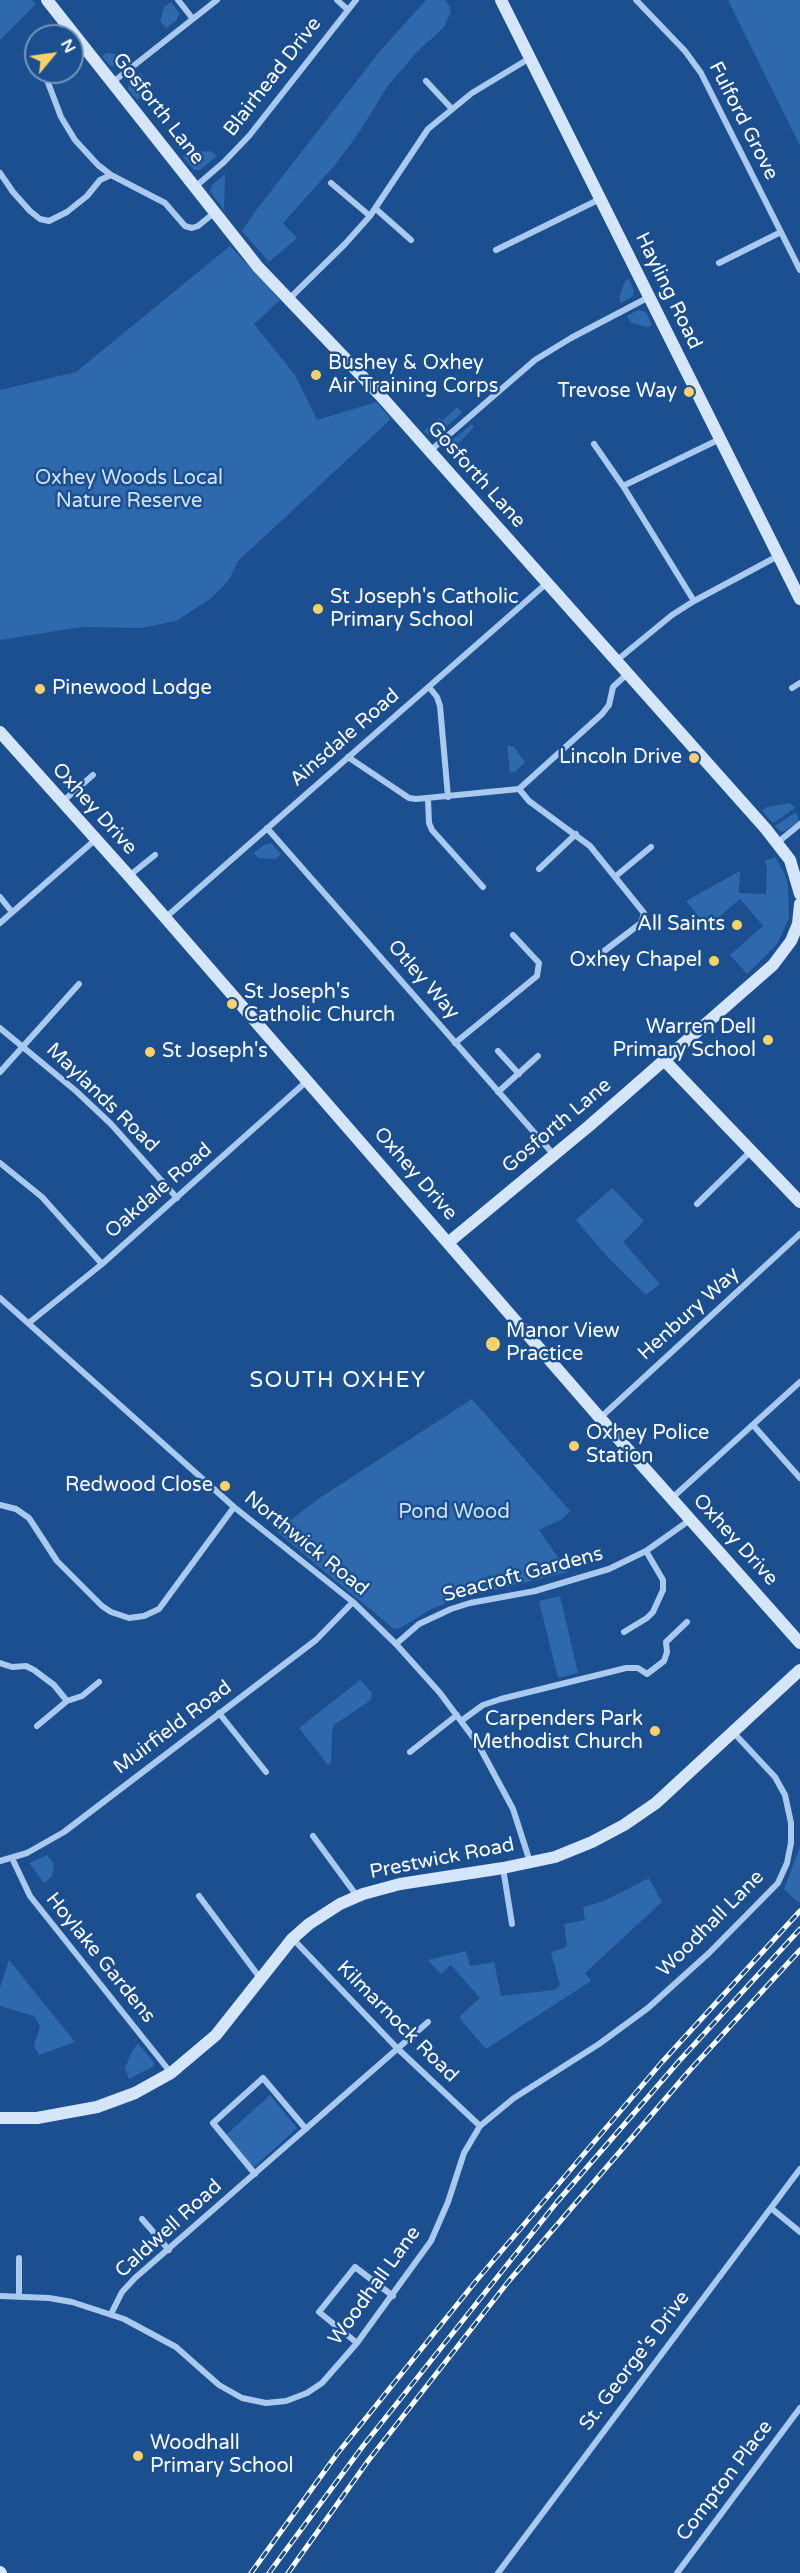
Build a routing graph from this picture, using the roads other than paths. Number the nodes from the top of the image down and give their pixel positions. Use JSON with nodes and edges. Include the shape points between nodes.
{"nodes":[{"id":1,"x":47,"y":0,"type":"edge"},
{"id":2,"x":178,"y":0,"type":"edge"},
{"id":3,"x":217,"y":0,"type":"edge"},
{"id":4,"x":337,"y":0,"type":"edge"},
{"id":5,"x":356,"y":0,"type":"edge"},
{"id":6,"x":636,"y":0,"type":"edge"},
{"id":7,"x":506,"y":2,"type":"edge"},
{"id":8,"x":347,"y":9,"type":"junction"},
{"id":9,"x":193,"y":19,"type":"junction"},
{"id":10,"x":530,"y":58,"type":"junction"},
{"id":11,"x":426,"y":81,"type":"dead end"},
{"id":12,"x":113,"y":82,"type":"junction"},
{"id":13,"x":49,"y":84,"type":"edge"},
{"id":14,"x":452,"y":109,"type":"junction"},
{"id":15,"x":0,"y":173,"type":"edge"},
{"id":16,"x":111,"y":175,"type":"junction"},
{"id":17,"x":332,"y":183,"type":"dead end"},
{"id":18,"x":195,"y":187,"type":"junction"},
{"id":19,"x":601,"y":198,"type":"junction"},
{"id":20,"x":376,"y":209,"type":"junction"},
{"id":21,"x":214,"y":213,"type":"junction"},
{"id":22,"x":370,"y":216,"type":"junction"},
{"id":23,"x":781,"y":232,"type":"junction"},
{"id":24,"x":411,"y":240,"type":"dead end"},
{"id":25,"x":496,"y":250,"type":"dead end"},
{"id":26,"x":719,"y":263,"type":"dead end"},
{"id":27,"x":800,"y":270,"type":"edge"},
{"id":28,"x":649,"y":297,"type":"junction"},
{"id":29,"x":288,"y":299,"type":"junction"},
{"id":30,"x":720,"y":439,"type":"junction"},
{"id":31,"x":594,"y":444,"type":"dead end"},
{"id":32,"x":429,"y":451,"type":"junction"},
{"id":33,"x":623,"y":486,"type":"junction"},
{"id":34,"x":778,"y":556,"type":"junction"},
{"id":35,"x":547,"y":583,"type":"junction"},
{"id":36,"x":800,"y":598,"type":"edge"},
{"id":37,"x":694,"y":601,"type":"junction"},
{"id":38,"x":616,"y":662,"type":"junction"},
{"id":39,"x":627,"y":674,"type":"junction"},
{"id":40,"x":800,"y":682,"type":"edge"},
{"id":41,"x":429,"y":687,"type":"junction"},
{"id":42,"x":792,"y":688,"type":"dead end"},
{"id":43,"x":0,"y":732,"type":"edge"},
{"id":44,"x":348,"y":758,"type":"junction"},
{"id":45,"x":93,"y":775,"type":"dead end"},
{"id":46,"x":519,"y":789,"type":"junction"},
{"id":47,"x":448,"y":797,"type":"junction"},
{"id":48,"x":428,"y":799,"type":"junction"},
{"id":49,"x":62,"y":803,"type":"junction"},
{"id":50,"x":800,"y":824,"type":"edge"},
{"id":51,"x":267,"y":828,"type":"junction"},
{"id":52,"x":576,"y":834,"type":"junction"},
{"id":53,"x":94,"y":840,"type":"junction"},
{"id":54,"x":777,"y":843,"type":"junction"},
{"id":55,"x":651,"y":847,"type":"dead end"},
{"id":56,"x":154,"y":855,"type":"dead end"},
{"id":57,"x":539,"y":869,"type":"dead end"},
{"id":58,"x":129,"y":876,"type":"junction"},
{"id":59,"x":616,"y":876,"type":"junction"},
{"id":60,"x":483,"y":887,"type":"dead end"},
{"id":61,"x":800,"y":894,"type":"edge"},
{"id":62,"x":0,"y":897,"type":"edge"},
{"id":63,"x":800,"y":904,"type":"edge"},
{"id":64,"x":12,"y":912,"type":"junction"},
{"id":65,"x":165,"y":919,"type":"junction"},
{"id":66,"x":0,"y":923,"type":"edge"},
{"id":67,"x":513,"y":935,"type":"dead end"},
{"id":68,"x":595,"y":958,"type":"dead end"},
{"id":69,"x":79,"y":984,"type":"dead end"},
{"id":70,"x":0,"y":1028,"type":"edge"},
{"id":71,"x":455,"y":1042,"type":"junction"},
{"id":72,"x":22,"y":1045,"type":"junction"},
{"id":73,"x":498,"y":1051,"type":"dead end"},
{"id":74,"x":538,"y":1056,"type":"dead end"},
{"id":75,"x":664,"y":1060,"type":"junction"},
{"id":76,"x":0,"y":1072,"type":"edge"},
{"id":77,"x":519,"y":1074,"type":"junction"},
{"id":78,"x":308,"y":1080,"type":"junction"},
{"id":79,"x":498,"y":1092,"type":"junction"},
{"id":80,"x":751,"y":1151,"type":"junction"},
{"id":81,"x":554,"y":1155,"type":"junction"},
{"id":82,"x":0,"y":1163,"type":"edge"},
{"id":83,"x":177,"y":1198,"type":"junction"},
{"id":84,"x":800,"y":1202,"type":"edge"},
{"id":85,"x":697,"y":1204,"type":"dead end"},
{"id":86,"x":800,"y":1234,"type":"edge"},
{"id":87,"x":449,"y":1242,"type":"junction"},
{"id":88,"x":102,"y":1264,"type":"junction"},
{"id":89,"x":0,"y":1298,"type":"edge"},
{"id":90,"x":30,"y":1322,"type":"junction"},
{"id":91,"x":800,"y":1382,"type":"edge"},
{"id":92,"x":600,"y":1418,"type":"junction"},
{"id":93,"x":753,"y":1425,"type":"junction"},
{"id":94,"x":800,"y":1478,"type":"edge"},
{"id":95,"x":671,"y":1498,"type":"junction"},
{"id":96,"x":0,"y":1505,"type":"edge"},
{"id":97,"x":234,"y":1507,"type":"junction"},
{"id":98,"x":690,"y":1520,"type":"junction"},
{"id":99,"x":646,"y":1551,"type":"junction"},
{"id":100,"x":353,"y":1602,"type":"junction"},
{"id":101,"x":687,"y":1622,"type":"dead end"},
{"id":102,"x":624,"y":1632,"type":"dead end"},
{"id":103,"x":800,"y":1643,"type":"edge"},
{"id":104,"x":396,"y":1644,"type":"junction"},
{"id":105,"x":0,"y":1663,"type":"edge"},
{"id":106,"x":800,"y":1670,"type":"edge"},
{"id":107,"x":99,"y":1682,"type":"dead end"},
{"id":108,"x":67,"y":1701,"type":"junction"},
{"id":109,"x":219,"y":1713,"type":"junction"},
{"id":110,"x":459,"y":1718,"type":"junction"},
{"id":111,"x":37,"y":1726,"type":"dead end"},
{"id":112,"x":733,"y":1732,"type":"junction"},
{"id":113,"x":410,"y":1752,"type":"dead end"},
{"id":114,"x":266,"y":1772,"type":"dead end"},
{"id":115,"x":313,"y":1836,"type":"dead end"},
{"id":116,"x":12,"y":1858,"type":"junction"},
{"id":117,"x":0,"y":1861,"type":"edge"},
{"id":118,"x":530,"y":1863,"type":"junction"},
{"id":119,"x":503,"y":1868,"type":"junction"},
{"id":120,"x":198,"y":1896,"type":"dead end"},
{"id":121,"x":357,"y":1897,"type":"junction"},
{"id":122,"x":512,"y":1924,"type":"dead end"},
{"id":123,"x":292,"y":1939,"type":"junction"},
{"id":124,"x":260,"y":1978,"type":"junction"},
{"id":125,"x":428,"y":2022,"type":"dead end"},
{"id":126,"x":397,"y":2048,"type":"junction"},
{"id":127,"x":171,"y":2073,"type":"junction"},
{"id":128,"x":0,"y":2118,"type":"edge"},
{"id":129,"x":480,"y":2126,"type":"junction"},
{"id":130,"x":306,"y":2129,"type":"junction"},
{"id":131,"x":800,"y":2169,"type":"edge"},
{"id":132,"x":255,"y":2174,"type":"junction"},
{"id":133,"x":771,"y":2208,"type":"junction"},
{"id":134,"x":142,"y":2219,"type":"dead end"},
{"id":135,"x":800,"y":2232,"type":"edge"},
{"id":136,"x":169,"y":2250,"type":"junction"},
{"id":137,"x":19,"y":2258,"type":"dead end"},
{"id":138,"x":19,"y":2295,"type":"junction"},
{"id":139,"x":0,"y":2296,"type":"edge"},
{"id":140,"x":393,"y":2296,"type":"junction"},
{"id":141,"x":111,"y":2313,"type":"junction"},
{"id":142,"x":357,"y":2343,"type":"junction"},
{"id":143,"x":800,"y":2408,"type":"edge"},
{"id":144,"x":498,"y":2573,"type":"edge"},
{"id":145,"x":677,"y":2573,"type":"edge"}],
"edges":[{"from":1,"to":12,"type":"street","name":"Gosforth Lane"},
{"from":2,"to":9,"type":"street"},
{"from":3,"to":9,"type":"street"},
{"from":4,"to":8,"type":"street","name":"Blairhead Drive"},
{"from":5,"to":8,"type":"street","name":"Blairhead Drive"},
{"from":6,"to":23,"type":"street","name":"Fulford Grove","via":[[701,73]]},
{"from":7,"to":10,"type":"street","name":"Hayling Road"},
{"from":8,"to":18,"type":"street","name":"Blairhead Drive","via":[[249,136]]},
{"from":9,"to":12,"type":"street"},
{"from":10,"to":14,"type":"street"},
{"from":10,"to":19,"type":"street","name":"Hayling Road"},
{"from":11,"to":14,"type":"street"},
{"from":12,"to":18,"type":"street","name":"Gosforth Lane"},
{"from":13,"to":16,"type":"street","via":[[75,140]]},
{"from":14,"to":20,"type":"street","via":[[428,129]]},
{"from":15,"to":16,"type":"street","via":[[30,211],[49,221],[67,212],[100,180]]},
{"from":16,"to":21,"type":"street","via":[[165,203],[185,226],[198,226]]},
{"from":17,"to":22,"type":"street"},
{"from":18,"to":21,"type":"street","name":"Gosforth Lane"},
{"from":19,"to":25,"type":"street"},
{"from":19,"to":28,"type":"street","name":"Hayling Road"},
{"from":20,"to":22,"type":"street"},
{"from":20,"to":24,"type":"street"},
{"from":21,"to":29,"type":"street","name":"Gosforth Lane"},
{"from":22,"to":29,"type":"street"},
{"from":23,"to":26,"type":"street"},
{"from":23,"to":27,"type":"street","name":"Fulford Grove"},
{"from":28,"to":30,"type":"street","name":"Hayling Road"},
{"from":28,"to":32,"type":"street","via":[[536,360]]},
{"from":29,"to":32,"type":"street","name":"Gosforth Lane"},
{"from":30,"to":33,"type":"street"},
{"from":30,"to":34,"type":"street","name":"Hayling Road"},
{"from":31,"to":33,"type":"street"},
{"from":32,"to":35,"type":"street","name":"Gosforth Lane"},
{"from":33,"to":37,"type":"street"},
{"from":34,"to":36,"type":"street","name":"Hayling Road"},
{"from":34,"to":37,"type":"street"},
{"from":35,"to":38,"type":"street","name":"Gosforth Lane"},
{"from":35,"to":41,"type":"street","name":"Ainsdale Road"},
{"from":37,"to":38,"type":"street"},
{"from":38,"to":39,"type":"street","name":"Gosforth Lane"},
{"from":39,"to":46,"type":"street","via":[[613,687],[609,705],[602,714]]},
{"from":39,"to":54,"type":"street","name":"Gosforth Lane"},
{"from":40,"to":42,"type":"street"},
{"from":41,"to":44,"type":"street","name":"Ainsdale Road"},
{"from":41,"to":47,"type":"street","via":[[440,706]]},
{"from":43,"to":49,"type":"street","name":"Oxhey Drive"},
{"from":44,"to":48,"type":"street","via":[[410,798]]},
{"from":44,"to":51,"type":"street","name":"Ainsdale Road"},
{"from":45,"to":49,"type":"street"},
{"from":46,"to":47,"type":"street"},
{"from":46,"to":52,"type":"street","via":[[529,801]]},
{"from":47,"to":48,"type":"street"},
{"from":48,"to":60,"type":"street","via":[[432,830]]},
{"from":49,"to":53,"type":"street","name":"Oxhey Drive"},
{"from":50,"to":54,"type":"street"},
{"from":51,"to":65,"type":"street","name":"Ainsdale Road"},
{"from":51,"to":71,"type":"street","name":"Otley Way"},
{"from":52,"to":57,"type":"street"},
{"from":52,"to":59,"type":"street"},
{"from":53,"to":58,"type":"street","name":"Oxhey Drive"},
{"from":53,"to":64,"type":"street"},
{"from":54,"to":61,"type":"street","name":"Gosforth Lane","via":[[795,871]]},
{"from":55,"to":59,"type":"street"},
{"from":56,"to":58,"type":"street"},
{"from":58,"to":65,"type":"street","name":"Oxhey Drive"},
{"from":59,"to":68,"type":"street","via":[[644,917]]},
{"from":62,"to":64,"type":"street"},
{"from":63,"to":75,"type":"street","name":"Gosforth Lane","via":[[795,932],[779,959]]},
{"from":64,"to":66,"type":"street"},
{"from":65,"to":78,"type":"street","name":"Oxhey Drive"},
{"from":67,"to":71,"type":"street","via":[[539,963],[537,976]]},
{"from":69,"to":72,"type":"street"},
{"from":70,"to":72,"type":"street","name":"Maylands Road"},
{"from":71,"to":79,"type":"street","name":"Otley Way"},
{"from":72,"to":76,"type":"street"},
{"from":72,"to":83,"type":"street","name":"Maylands Road","via":[[111,1124]]},
{"from":73,"to":77,"type":"street"},
{"from":74,"to":77,"type":"street"},
{"from":75,"to":80,"type":"street"},
{"from":75,"to":81,"type":"street","name":"Gosforth Lane"},
{"from":77,"to":79,"type":"street"},
{"from":78,"to":83,"type":"street","name":"Oakdale Road"},
{"from":78,"to":87,"type":"street","name":"Oxhey Drive"},
{"from":79,"to":81,"type":"street","name":"Otley Way"},
{"from":80,"to":84,"type":"street"},
{"from":80,"to":85,"type":"street"},
{"from":81,"to":87,"type":"street","name":"Gosforth Lane"},
{"from":82,"to":88,"type":"street","via":[[42,1197]]},
{"from":83,"to":88,"type":"street","name":"Oakdale Road"},
{"from":86,"to":92,"type":"street","name":"Henbury Way"},
{"from":87,"to":92,"type":"street","name":"Oxhey Drive"},
{"from":88,"to":90,"type":"street","name":"Oakdale Road"},
{"from":89,"to":90,"type":"street","name":"Northwick Road"},
{"from":90,"to":97,"type":"street","name":"Northwick Road"},
{"from":91,"to":93,"type":"street"},
{"from":92,"to":95,"type":"street","name":"Oxhey Drive"},
{"from":93,"to":94,"type":"street"},
{"from":93,"to":95,"type":"street"},
{"from":95,"to":98,"type":"street","name":"Oxhey Drive"},
{"from":96,"to":97,"type":"street","via":[[29,1518],[57,1561],[102,1606],[129,1618],[159,1609]]},
{"from":97,"to":100,"type":"street","name":"Northwick Road"},
{"from":98,"to":99,"type":"street","name":"Seacroft Gardens"},
{"from":98,"to":103,"type":"street","name":"Oxhey Drive"},
{"from":99,"to":102,"type":"street","via":[[663,1580],[663,1590],[648,1618]]},
{"from":99,"to":104,"type":"street","name":"Seacroft Gardens","via":[[595,1574],[451,1609],[419,1624]]},
{"from":100,"to":104,"type":"street","name":"Northwick Road"},
{"from":100,"to":109,"type":"street","name":"Muirfield Road","via":[[323,1634]]},
{"from":101,"to":110,"type":"street","via":[[666,1642],[664,1661],[647,1674],[638,1668],[626,1668],[501,1699]]},
{"from":104,"to":110,"type":"street","name":"Northwick Road"},
{"from":105,"to":108,"type":"street","via":[[34,1670]]},
{"from":106,"to":112,"type":"street","name":"Prestwick Road"},
{"from":107,"to":108,"type":"street","via":[[82,1696]]},
{"from":108,"to":111,"type":"street"},
{"from":109,"to":114,"type":"street"},
{"from":109,"to":116,"type":"street","name":"Muirfield Road","via":[[52,1841]]},
{"from":110,"to":113,"type":"street"},
{"from":110,"to":118,"type":"street","name":"Northwick Road","via":[[505,1792]]},
{"from":112,"to":118,"type":"street","name":"Prestwick Road","via":[[656,1803],[624,1825],[574,1850]]},
{"from":112,"to":129,"type":"street","name":"Woodhall Lane","via":[[775,1777],[785,1795],[791,1823],[790,1843],[778,1883],[648,2008],[514,2098]]},
{"from":115,"to":121,"type":"street"},
{"from":116,"to":117,"type":"street","name":"Muirfield Road"},
{"from":116,"to":127,"type":"street","name":"Hoylake Gardens","via":[[30,1896]]},
{"from":118,"to":119,"type":"street","name":"Prestwick Road"},
{"from":119,"to":121,"type":"street","name":"Prestwick Road","via":[[400,1884]]},
{"from":119,"to":122,"type":"street"},
{"from":120,"to":124,"type":"street"},
{"from":121,"to":123,"type":"street","name":"Prestwick Road","via":[[328,1911]]},
{"from":123,"to":124,"type":"street","name":"Prestwick Road"},
{"from":123,"to":126,"type":"street","name":"Kilmarnock Road"},
{"from":124,"to":127,"type":"street","name":"Prestwick Road","via":[[216,2035]]},
{"from":125,"to":126,"type":"street","name":"Caldwell Road"},
{"from":126,"to":129,"type":"street","name":"Kilmarnock Road"},
{"from":126,"to":130,"type":"street","name":"Caldwell Road"},
{"from":127,"to":128,"type":"street","name":"Prestwick Road","via":[[135,2093],[97,2107],[37,2118]]},
{"from":129,"to":140,"type":"street","name":"Woodhall Lane","via":[[464,2153],[431,2241]]},
{"from":130,"to":132,"type":"street","name":"Caldwell Road"},
{"from":130,"to":132,"type":"street","via":[[262,2078],[213,2123]]},
{"from":131,"to":133,"type":"street","name":"St. George's Drive"},
{"from":132,"to":136,"type":"street","name":"Caldwell Road"},
{"from":133,"to":135,"type":"street"},
{"from":133,"to":144,"type":"street","name":"St. George's Drive"},
{"from":134,"to":136,"type":"street"},
{"from":136,"to":141,"type":"street","name":"Caldwell Road","via":[[127,2285]]},
{"from":137,"to":138,"type":"street"},
{"from":138,"to":139,"type":"street","name":"Woodhall Lane"},
{"from":138,"to":141,"type":"street","name":"Woodhall Lane","via":[[72,2302]]},
{"from":140,"to":142,"type":"street","name":"Woodhall Lane"},
{"from":140,"to":142,"type":"street","via":[[355,2267],[320,2312]]},
{"from":141,"to":142,"type":"street","name":"Woodhall Lane","via":[[176,2348],[229,2391],[266,2403],[307,2393],[322,2383]]},
{"from":143,"to":145,"type":"street","name":"Compton Place"}]}
